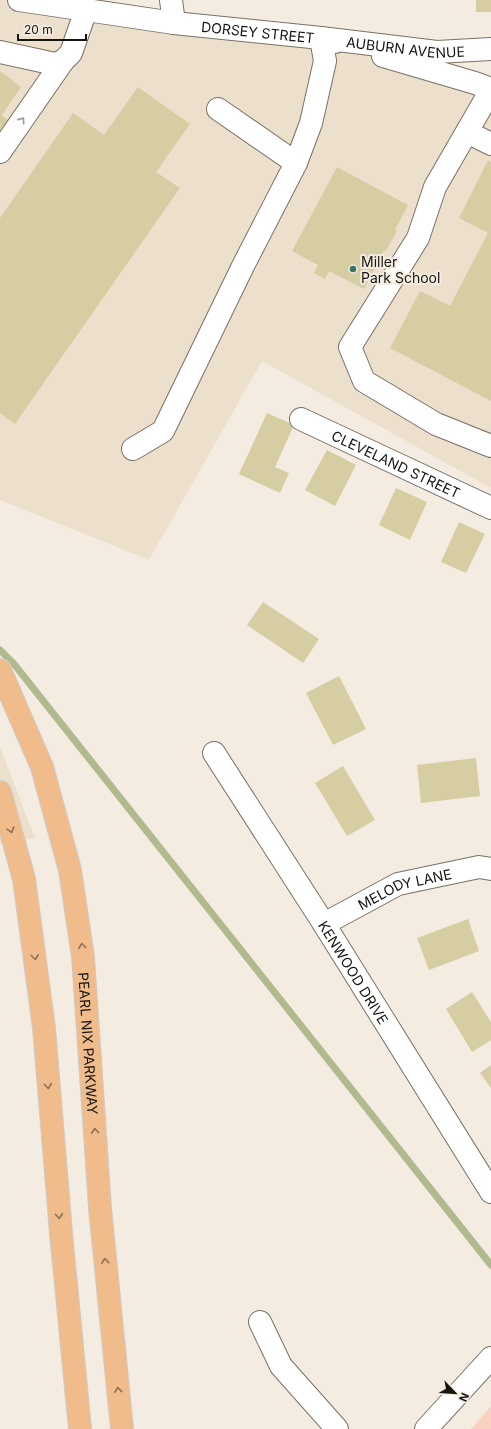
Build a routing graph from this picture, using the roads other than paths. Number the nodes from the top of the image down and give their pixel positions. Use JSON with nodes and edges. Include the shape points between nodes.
{"nodes":[{"id":1,"x":19,"y":0,"type":"edge"},
{"id":2,"x":171,"y":0,"type":"edge"},
{"id":3,"x":86,"y":10,"type":"junction"},
{"id":4,"x":174,"y":23,"type":"junction"},
{"id":5,"x":321,"y":38,"type":"junction"},
{"id":6,"x":491,"y":49,"type":"edge"},
{"id":7,"x":0,"y":52,"type":"edge"},
{"id":8,"x":64,"y":61,"type":"junction"},
{"id":9,"x":491,"y":89,"type":"edge"},
{"id":10,"x":218,"y":109,"type":"dead end"},
{"id":11,"x":467,"y":132,"type":"junction"},
{"id":12,"x":491,"y":144,"type":"edge"},
{"id":13,"x":0,"y":152,"type":"edge"},
{"id":14,"x":296,"y":163,"type":"junction"},
{"id":15,"x":301,"y":419,"type":"dead end"},
{"id":16,"x":491,"y":446,"type":"edge"},
{"id":17,"x":133,"y":449,"type":"dead end"},
{"id":18,"x":491,"y":508,"type":"edge"},
{"id":19,"x":0,"y":670,"type":"edge"},
{"id":20,"x":214,"y":753,"type":"dead end"},
{"id":21,"x":0,"y":792,"type":"edge"},
{"id":22,"x":491,"y":869,"type":"edge"},
{"id":23,"x":324,"y":924,"type":"junction"},
{"id":24,"x":491,"y":1192,"type":"edge"},
{"id":25,"x":260,"y":1322,"type":"dead end"},
{"id":26,"x":491,"y":1358,"type":"edge"},
{"id":27,"x":80,"y":1429,"type":"edge"},
{"id":28,"x":122,"y":1429,"type":"edge"},
{"id":29,"x":337,"y":1429,"type":"edge"},
{"id":30,"x":426,"y":1429,"type":"edge"}],
"edges":[{"from":1,"to":3,"type":"street","name":"DORSEY STREET"},
{"from":2,"to":4,"type":"street"},
{"from":3,"to":4,"type":"street","name":"DORSEY STREET"},
{"from":3,"to":8,"type":"street","via":[[71,53]]},
{"from":4,"to":5,"type":"street","name":"DORSEY STREET"},
{"from":5,"to":6,"type":"street","name":"AUBURN AVENUE","via":[[437,52]]},
{"from":5,"to":9,"type":"street","name":"DORSEY STREET"},
{"from":5,"to":14,"type":"street","via":[[324,61],[311,123]]},
{"from":7,"to":8,"type":"street","via":[[55,64]]},
{"from":13,"to":8,"type":"street","one_way":true},
{"from":9,"to":11,"type":"street"},
{"from":10,"to":14,"type":"street"},
{"from":11,"to":12,"type":"street"},
{"from":11,"to":16,"type":"street","via":[[435,187],[418,238],[350,347],[364,381],[436,424]]},
{"from":14,"to":17,"type":"street","via":[[163,432]]},
{"from":15,"to":18,"type":"street","name":"CLEVELAND STREET"},
{"from":28,"to":19,"type":"main road","name":"PEARL NIX PARKWAY","one_way":true,"via":[[100,1208],[83,957],[70,870],[42,767]]},
{"from":20,"to":23,"type":"street","name":"KENWOOD DRIVE"},
{"from":21,"to":27,"type":"main road","one_way":true,"via":[[24,879],[44,1028]]},
{"from":22,"to":23,"type":"street","name":"MELODY LANE","via":[[479,867],[398,884]]},
{"from":23,"to":24,"type":"street","name":"KENWOOD DRIVE"},
{"from":25,"to":29,"type":"street","via":[[281,1366]]},
{"from":26,"to":30,"type":"street"}]}
